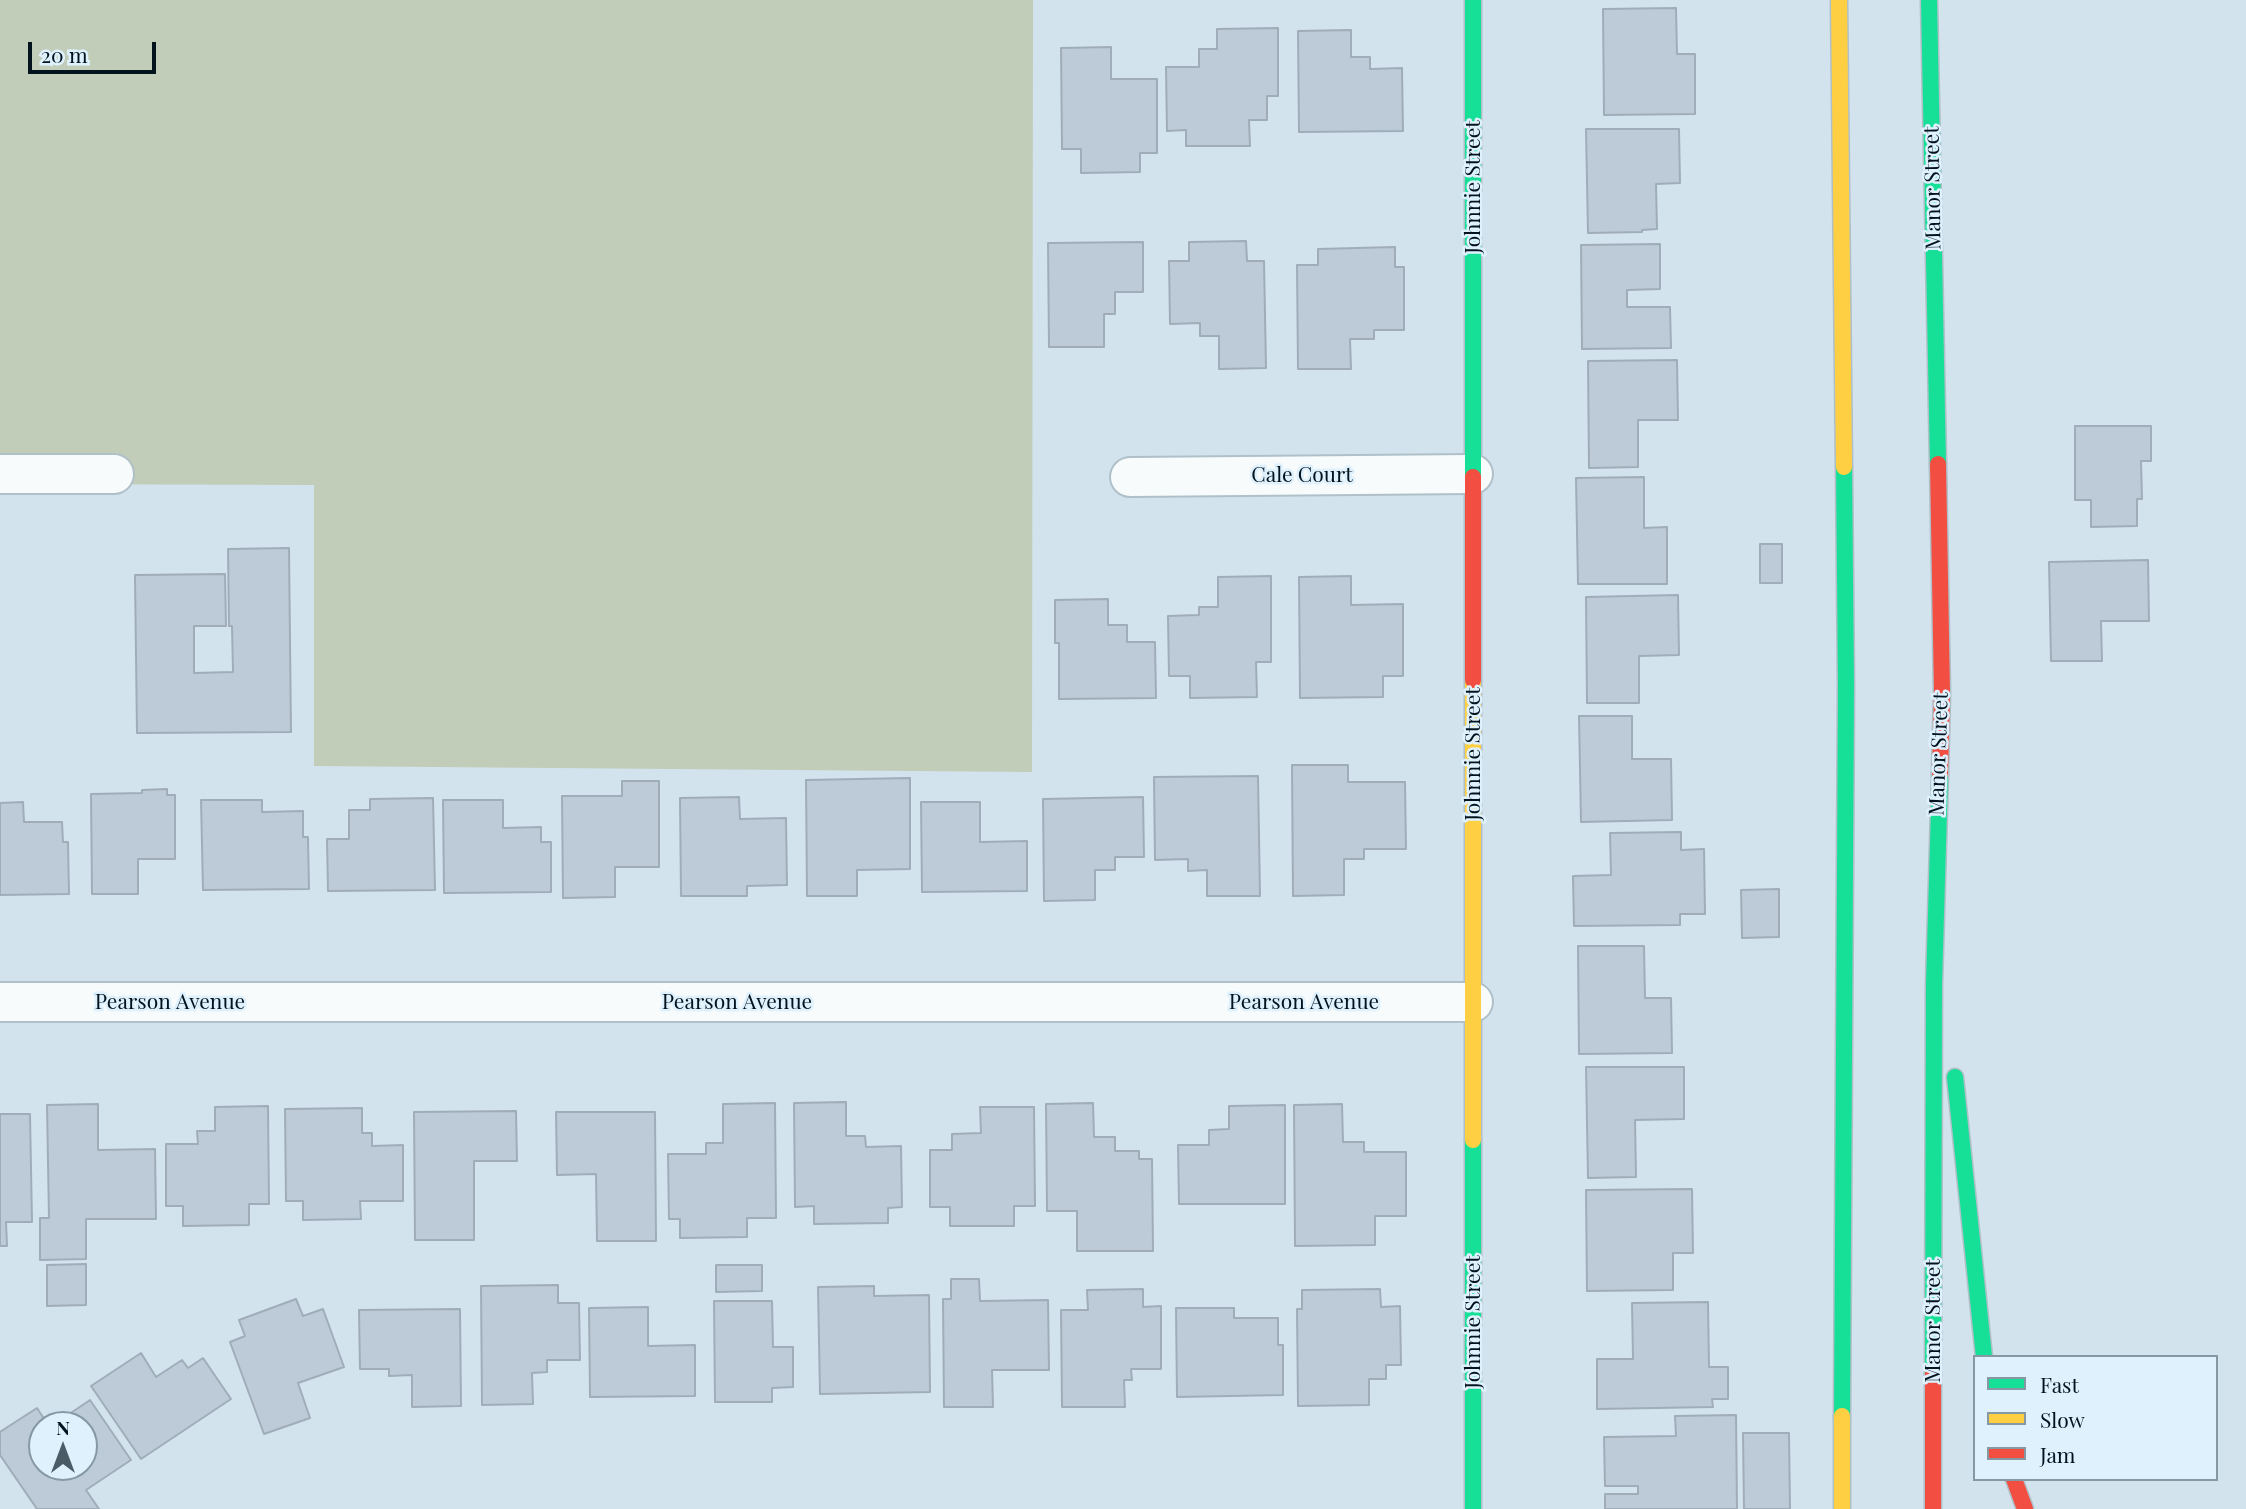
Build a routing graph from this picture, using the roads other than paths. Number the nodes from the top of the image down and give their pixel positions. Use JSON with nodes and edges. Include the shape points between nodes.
{"nodes":[{"id":1,"x":1473,"y":0,"type":"edge"},
{"id":2,"x":1839,"y":0,"type":"edge"},
{"id":3,"x":1930,"y":0,"type":"edge"},
{"id":4,"x":0,"y":474,"type":"edge"},
{"id":5,"x":114,"y":474,"type":"dead end"},
{"id":6,"x":1473,"y":474,"type":"junction"},
{"id":7,"x":1130,"y":477,"type":"dead end"},
{"id":8,"x":1934,"y":984,"type":"junction"},
{"id":9,"x":0,"y":1002,"type":"edge"},
{"id":10,"x":1473,"y":1002,"type":"junction"},
{"id":11,"x":1984,"y":1355,"type":"edge"},
{"id":12,"x":2015,"y":1481,"type":"edge"},
{"id":13,"x":1473,"y":1509,"type":"edge"},
{"id":14,"x":1842,"y":1509,"type":"edge"},
{"id":15,"x":1933,"y":1509,"type":"edge"},
{"id":16,"x":2025,"y":1509,"type":"edge"}],
"edges":[{"from":1,"to":6,"type":"main road","name":"Johnnie Street"},
{"from":2,"to":14,"type":"main road","via":[[1846,686]]},
{"from":3,"to":8,"type":"main road","name":"Manor Street","via":[[1942,694]]},
{"from":4,"to":5,"type":"street"},
{"from":6,"to":7,"type":"street","name":"Cale Court"},
{"from":6,"to":10,"type":"main road","name":"Johnnie Street"},
{"from":8,"to":11,"type":"main road","via":[[1950,1055]]},
{"from":8,"to":15,"type":"main road","name":"Manor Street"},
{"from":9,"to":10,"type":"street","name":"Pearson Avenue"},
{"from":10,"to":13,"type":"main road","name":"Johnnie Street"},
{"from":12,"to":16,"type":"main road"}]}
